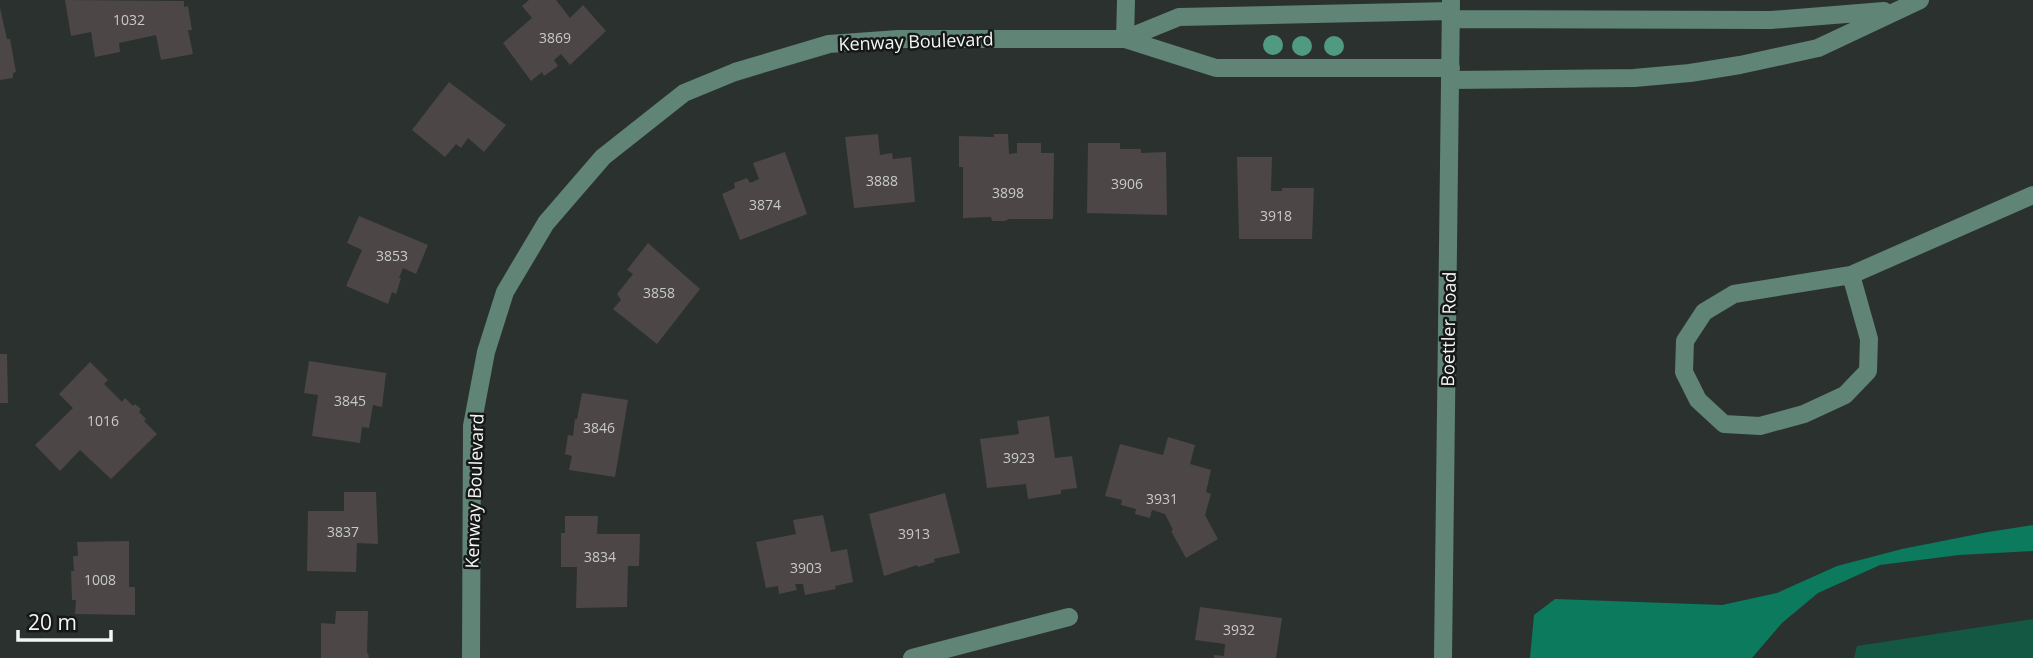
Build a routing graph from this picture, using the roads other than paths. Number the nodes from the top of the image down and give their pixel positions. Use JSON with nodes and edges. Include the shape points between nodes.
{"nodes":[{"id":1,"x":1125,"y":0,"type":"edge"},
{"id":2,"x":1920,"y":0,"type":"edge"},
{"id":3,"x":1451,"y":10,"type":"edge"},
{"id":4,"x":1895,"y":10,"type":"junction"},
{"id":5,"x":1125,"y":39,"type":"junction"},
{"id":6,"x":1451,"y":74,"type":"junction"},
{"id":7,"x":2033,"y":195,"type":"edge"},
{"id":8,"x":1851,"y":275,"type":"junction"},
{"id":9,"x":1069,"y":617,"type":"dead end"},
{"id":10,"x":471,"y":658,"type":"edge"},
{"id":11,"x":912,"y":658,"type":"edge"},
{"id":12,"x":1443,"y":658,"type":"edge"}],
"edges":[{"from":1,"to":5,"type":"street"},
{"from":2,"to":4,"type":"street"},
{"from":3,"to":4,"type":"street","name":"Kenway Boulevard","via":[[1771,20]]},
{"from":3,"to":5,"type":"street","name":"Kenway Boulevard","via":[[1179,17]]},
{"from":3,"to":6,"type":"street","name":"Boettler Road"},
{"from":4,"to":6,"type":"street","name":"Kenway Boulevard","via":[[1818,48],[1690,73],[1634,78]]},
{"from":5,"to":6,"type":"street","name":"Kenway Boulevard","via":[[1216,68]]},
{"from":5,"to":10,"type":"street","name":"Kenway Boulevard","via":[[898,39],[829,44],[735,72],[684,93],[603,157],[547,223],[512,280],[486,352],[472,426]]},
{"from":6,"to":12,"type":"street","name":"Boettler Road"},
{"from":7,"to":8,"type":"street"},
{"from":8,"to":8,"type":"street","via":[[1734,294],[1704,312],[1685,341],[1684,372],[1698,400],[1724,424],[1760,426],[1804,414],[1845,395],[1868,372],[1869,339]]},
{"from":9,"to":11,"type":"street"}]}
